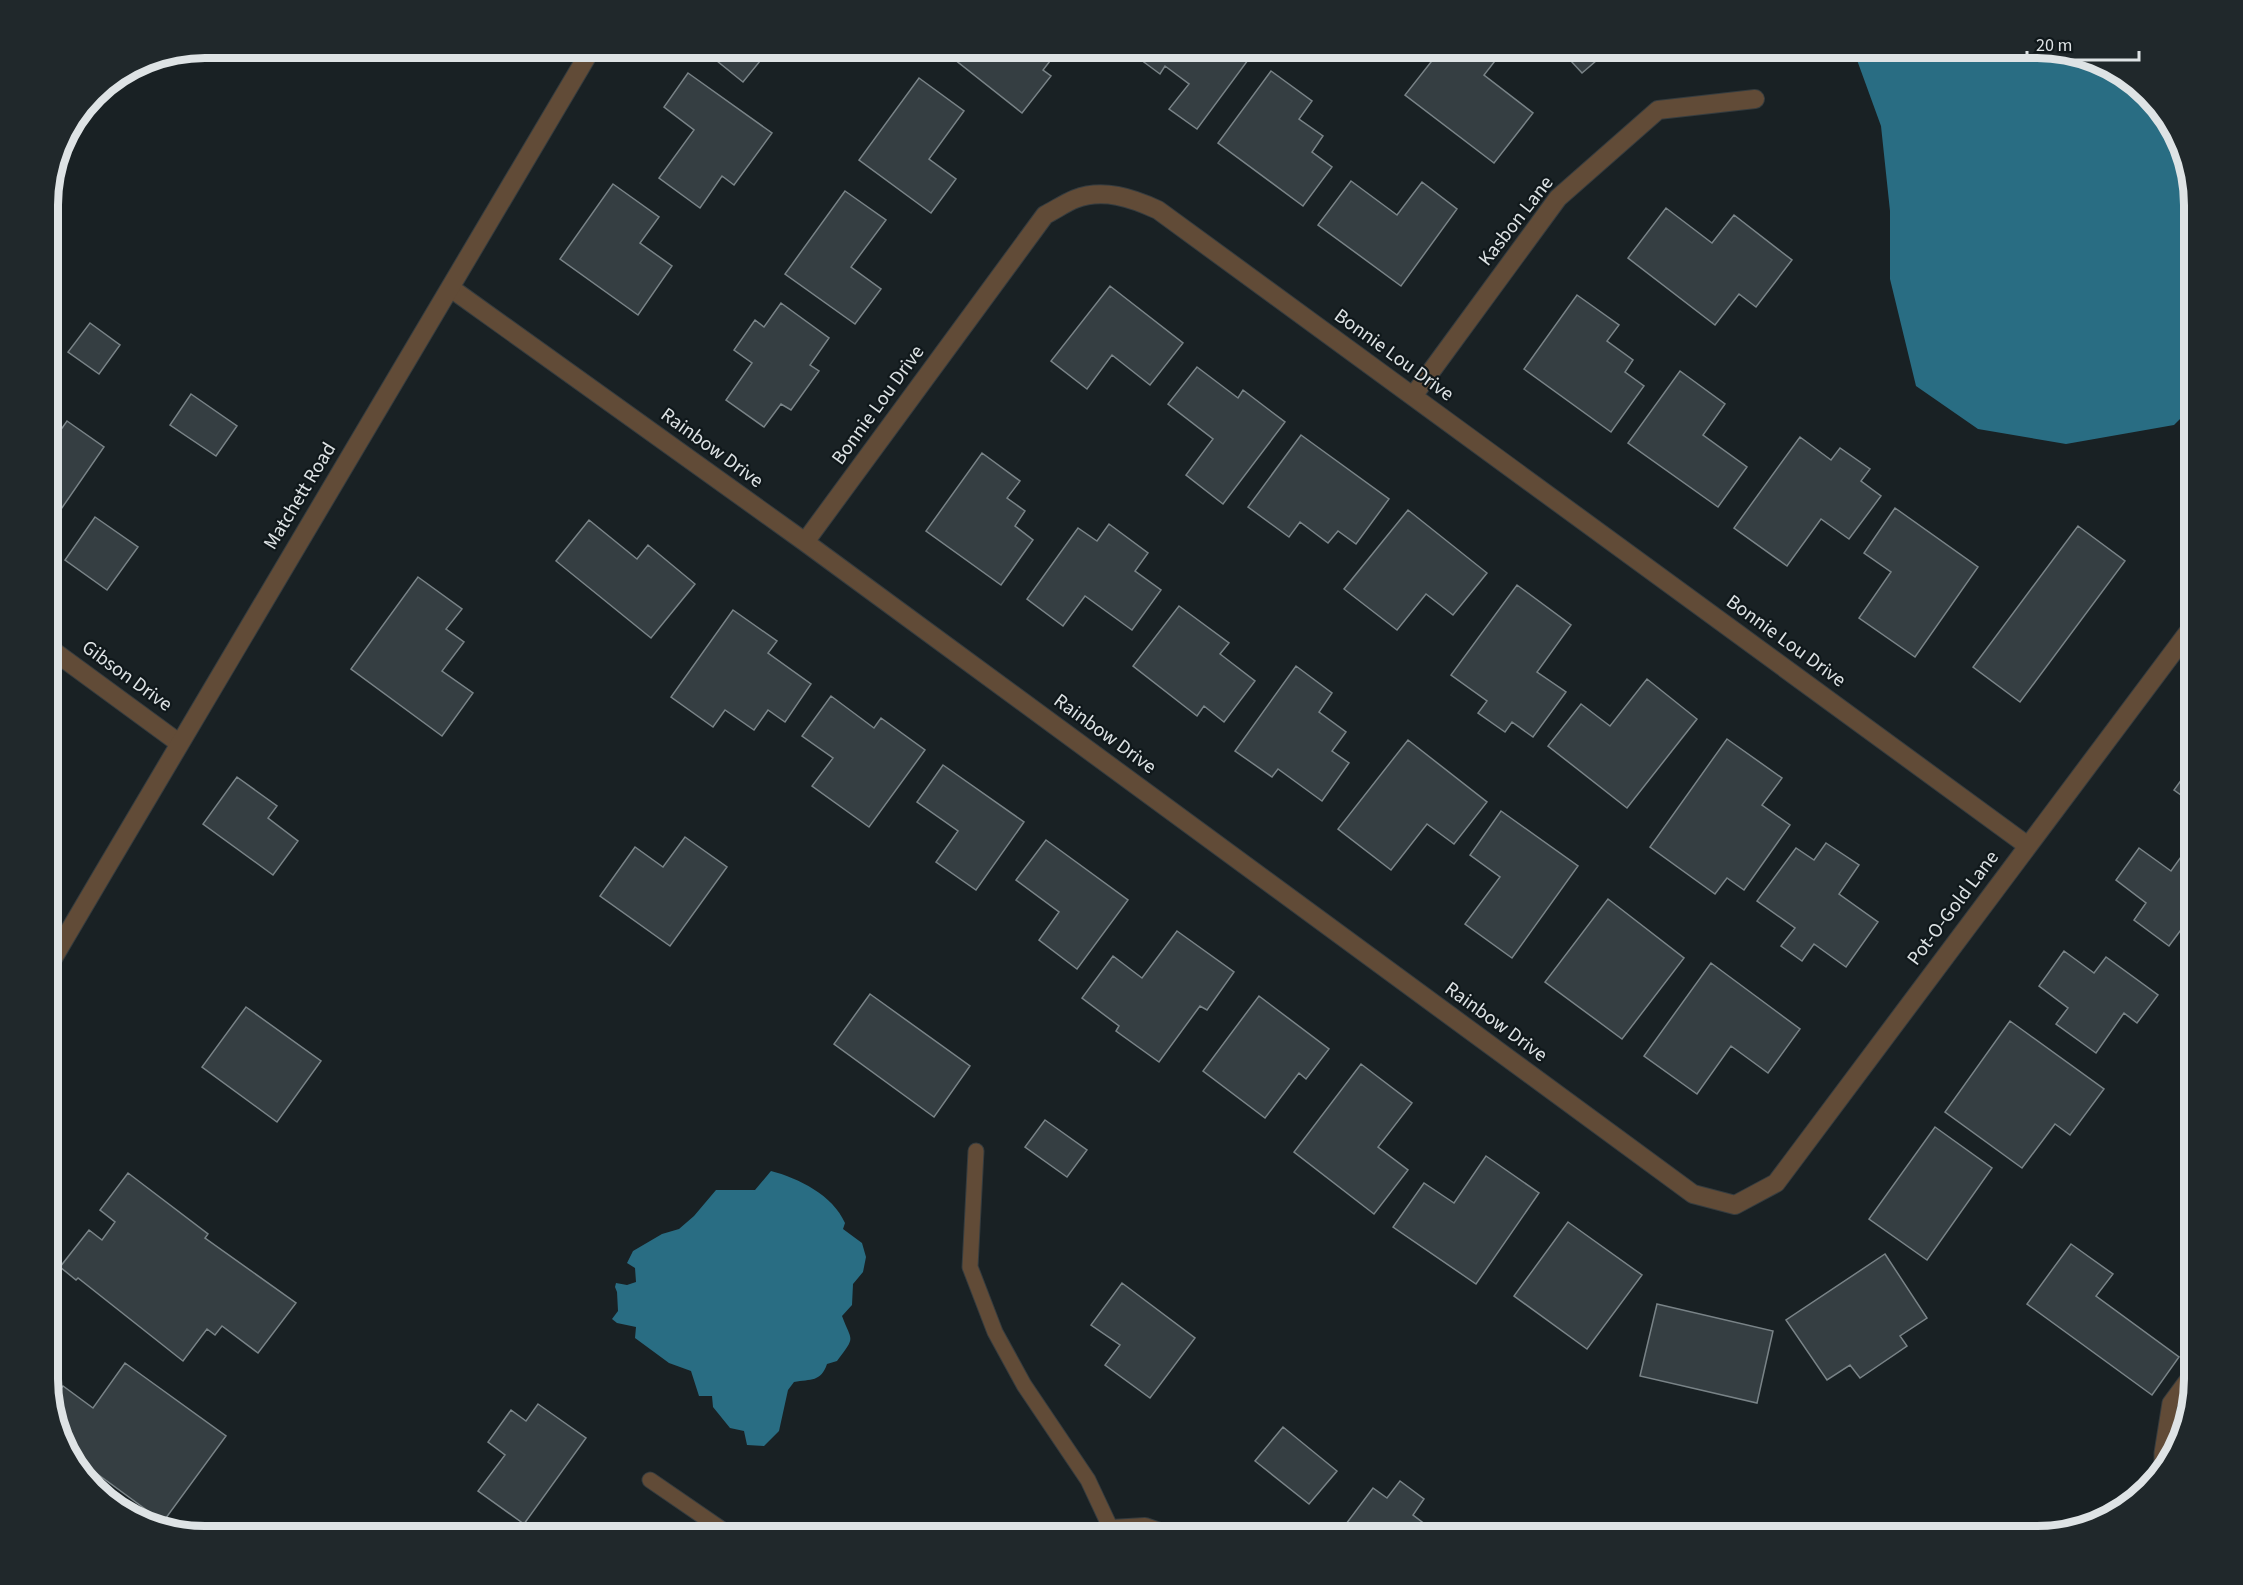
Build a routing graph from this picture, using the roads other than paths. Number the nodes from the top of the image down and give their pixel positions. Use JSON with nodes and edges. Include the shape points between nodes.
{"nodes":[{"id":1,"x":586,"y":59,"type":"edge"},
{"id":2,"x":1755,"y":99,"type":"dead end"},
{"id":3,"x":452,"y":289,"type":"junction"},
{"id":4,"x":1413,"y":396,"type":"junction"},
{"id":5,"x":805,"y":542,"type":"junction"},
{"id":6,"x":2184,"y":638,"type":"edge"},
{"id":7,"x":59,"y":654,"type":"edge"},
{"id":8,"x":179,"y":743,"type":"junction"},
{"id":9,"x":2028,"y":846,"type":"junction"},
{"id":10,"x":59,"y":949,"type":"edge"},
{"id":11,"x":976,"y":1151,"type":"dead end"},
{"id":12,"x":1735,"y":1205,"type":"joint"},
{"id":13,"x":2184,"y":1384,"type":"edge"},
{"id":14,"x":2162,"y":1457,"type":"edge"},
{"id":15,"x":650,"y":1480,"type":"dead end"},
{"id":16,"x":717,"y":1526,"type":"edge"},
{"id":17,"x":1110,"y":1526,"type":"edge"}],
"edges":[{"from":1,"to":3,"type":"street","name":"Matchett Road"},
{"from":2,"to":4,"type":"street","name":"Kasbon Lane","via":[[1658,111],[1649,118],[1558,198]]},
{"from":3,"to":5,"type":"street","name":"Rainbow Drive"},
{"from":3,"to":8,"type":"street","name":"Matchett Road"},
{"from":4,"to":5,"type":"street","name":"Bonnie Lou Drive","via":[[1158,210],[1131,198],[1102,194],[1075,199],[1045,215]]},
{"from":4,"to":9,"type":"street","name":"Bonnie Lou Drive"},
{"from":5,"to":12,"type":"street","name":"Rainbow Drive","via":[[1693,1194]]},
{"from":6,"to":9,"type":"street","name":"Pot-O-Gold Lane"},
{"from":7,"to":8,"type":"street","name":"Gibson Drive"},
{"from":8,"to":10,"type":"street","name":"Matchett Road"},
{"from":9,"to":12,"type":"street","name":"Pot-O-Gold Lane","via":[[1776,1183]]},
{"from":11,"to":17,"type":"lane","via":[[970,1267],[995,1332],[1024,1385],[1088,1480]]},
{"from":13,"to":14,"type":"lane","via":[[2170,1403]]},
{"from":15,"to":16,"type":"lane"}]}
